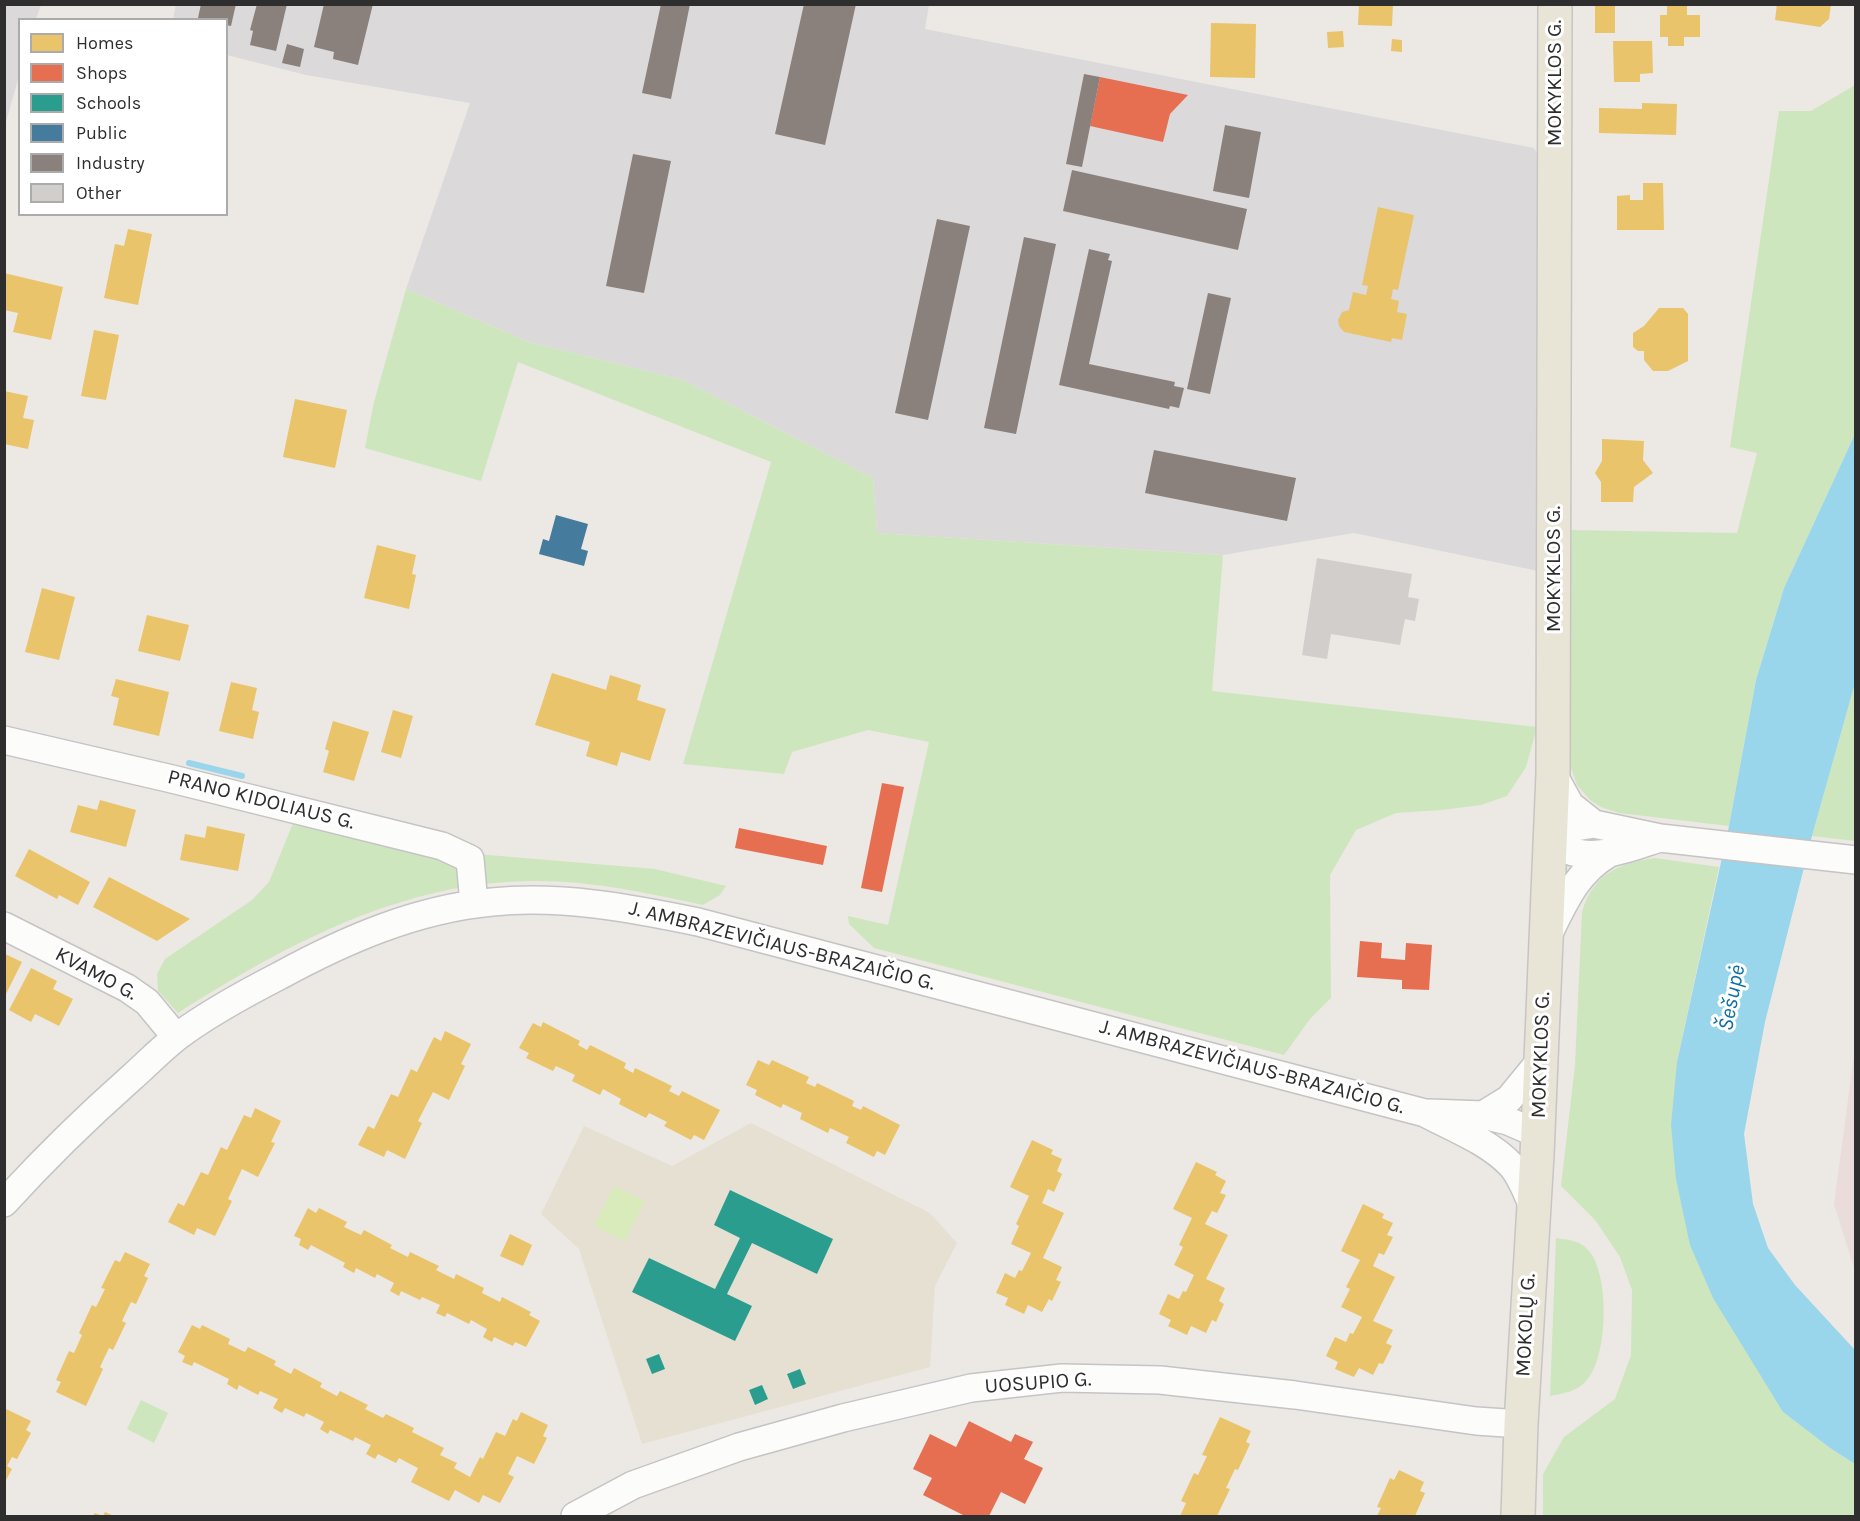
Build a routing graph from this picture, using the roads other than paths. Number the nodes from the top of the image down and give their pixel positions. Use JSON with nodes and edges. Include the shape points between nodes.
{"nodes":[{"id":1,"x":1555,"y":4,"type":"edge"},
{"id":2,"x":4,"y":740,"type":"edge"},
{"id":3,"x":1553,"y":774,"type":"junction"},
{"id":4,"x":1594,"y":824,"type":"junction"},
{"id":5,"x":1669,"y":839,"type":"junction"},
{"id":6,"x":1550,"y":840,"type":"junction"},
{"id":7,"x":1608,"y":854,"type":"junction"},
{"id":8,"x":1856,"y":860,"type":"edge"},
{"id":9,"x":474,"y":904,"type":"junction"},
{"id":10,"x":4,"y":926,"type":"edge"},
{"id":11,"x":1546,"y":938,"type":"junction"},
{"id":12,"x":176,"y":1037,"type":"junction"},
{"id":13,"x":1541,"y":1060,"type":"junction"},
{"id":14,"x":1425,"y":1113,"type":"junction"},
{"id":15,"x":1483,"y":1115,"type":"junction"},
{"id":16,"x":1538,"y":1134,"type":"junction"},
{"id":17,"x":1481,"y":1142,"type":"junction"},
{"id":18,"x":4,"y":1203,"type":"edge"},
{"id":19,"x":1533,"y":1207,"type":"junction"},
{"id":20,"x":1521,"y":1424,"type":"junction"},
{"id":21,"x":575,"y":1516,"type":"edge"},
{"id":22,"x":1518,"y":1516,"type":"edge"}],
"edges":[{"from":1,"to":3,"type":"main road","name":"MOKYKLOS G."},
{"from":2,"to":9,"type":"street","name":"PRANO KIDOLIAUS G.","via":[[442,846],[470,859]]},
{"from":3,"to":4,"type":"street","via":[[1570,805]]},
{"from":3,"to":6,"type":"main road","name":"MOKYKLOS G."},
{"from":4,"to":5,"type":"street"},
{"from":4,"to":6,"type":"street","via":[[1576,827]]},
{"from":5,"to":7,"type":"street"},
{"from":5,"to":8,"type":"street"},
{"from":6,"to":7,"type":"street","via":[[1568,851]]},
{"from":6,"to":11,"type":"main road","name":"MOKYKLOS G."},
{"from":7,"to":11,"type":"street","via":[[1578,879]]},
{"from":9,"to":12,"type":"street","name":"J. AMBRAZEVIČIAUS-BRAZAIČIO G.","via":[[410,918],[333,947],[245,993]]},
{"from":9,"to":14,"type":"street","name":"J. AMBRAZEVIČIAUS-BRAZAIČIO G.","via":[[511,900],[591,903],[698,922]]},
{"from":10,"to":12,"type":"street","name":"KVAMO G.","via":[[127,988],[147,1002]]},
{"from":11,"to":13,"type":"main road","name":"MOKYKLOS G."},
{"from":12,"to":18,"type":"street","name":"J. AMBRAZEVIČIAUS-BRAZAIČIO G.","via":[[66,1138]]},
{"from":13,"to":15,"type":"street","via":[[1509,1098]]},
{"from":13,"to":16,"type":"main road","name":"MOKYKLOS G."},
{"from":14,"to":15,"type":"street","name":"J. AMBRAZEVIČIAUS-BRAZAIČIO G."},
{"from":14,"to":17,"type":"street","name":"J. AMBRAZEVIČIAUS-BRAZAIČIO G."},
{"from":15,"to":16,"type":"street","name":"J. AMBRAZEVIČIAUS-BRAZAIČIO G."},
{"from":16,"to":17,"type":"street"},
{"from":16,"to":19,"type":"main road","name":"MOKOLŲ G."},
{"from":17,"to":19,"type":"street","name":"J. AMBRAZEVIČIAUS-BRAZAIČIO G.","via":[[1511,1166]]},
{"from":19,"to":20,"type":"main road","name":"MOKOLŲ G."},
{"from":20,"to":21,"type":"street","name":"UOSUPIO G.","via":[[1204,1383],[1062,1378],[971,1388],[740,1447],[633,1485]]},
{"from":20,"to":22,"type":"main road","name":"MOKOLŲ G."}]}
